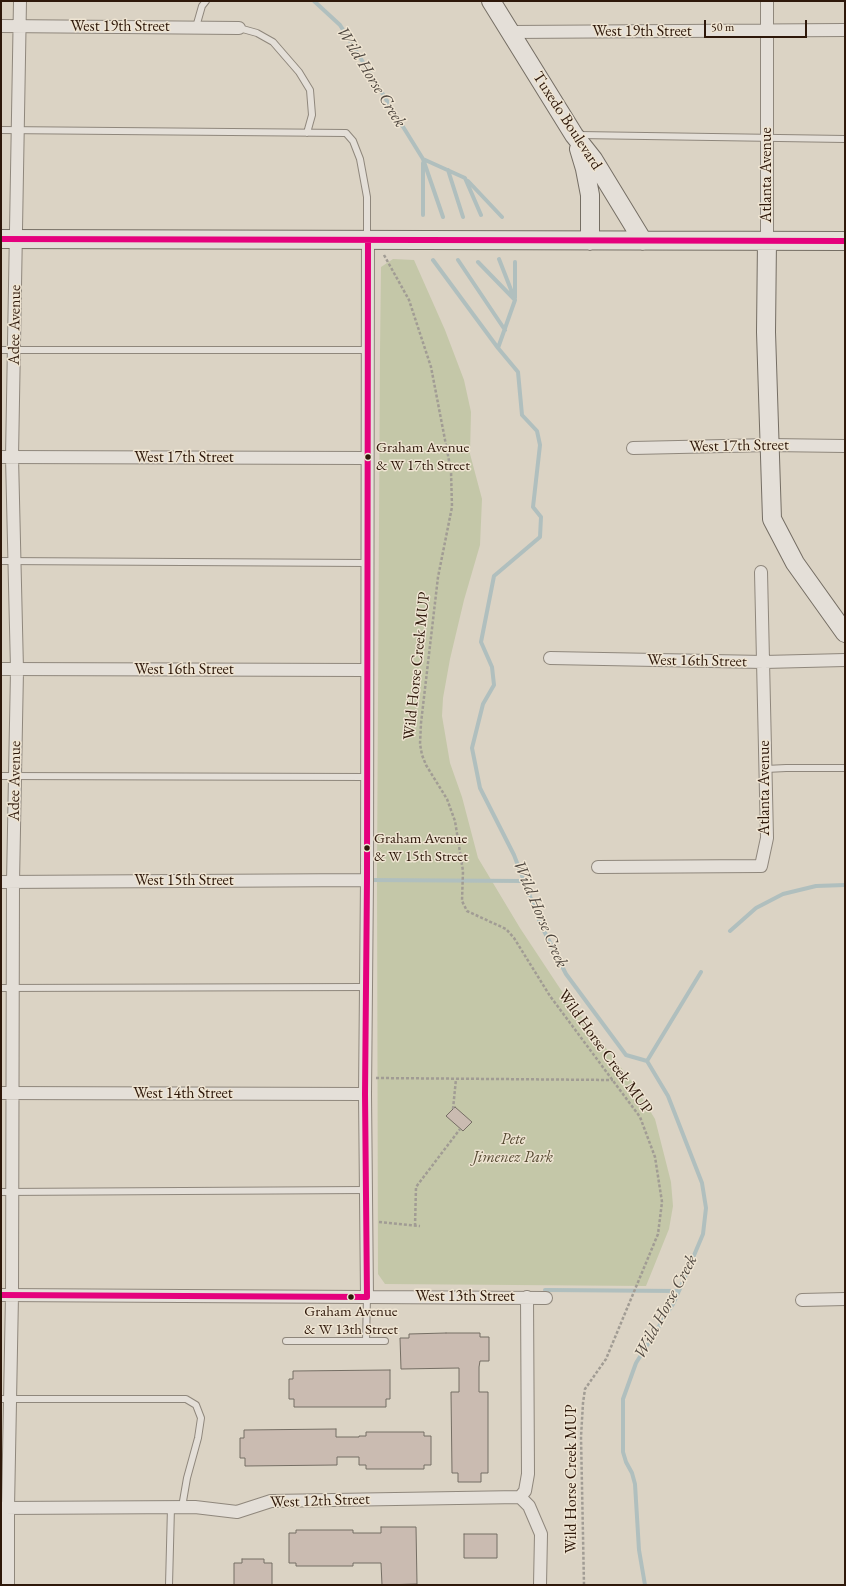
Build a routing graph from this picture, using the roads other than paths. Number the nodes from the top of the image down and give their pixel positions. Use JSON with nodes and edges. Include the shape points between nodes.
{"nodes":[{"id":1,"x":20,"y":1,"type":"edge"},
{"id":2,"x":206,"y":1,"type":"edge"},
{"id":3,"x":491,"y":1,"type":"edge"},
{"id":4,"x":767,"y":1,"type":"edge"},
{"id":5,"x":1,"y":26,"type":"edge"},
{"id":6,"x":20,"y":27,"type":"junction"},
{"id":7,"x":196,"y":27,"type":"junction"},
{"id":8,"x":239,"y":28,"type":"joint"},
{"id":9,"x":845,"y":30,"type":"edge"},
{"id":10,"x":767,"y":31,"type":"junction"},
{"id":11,"x":510,"y":32,"type":"junction"},
{"id":12,"x":1,"y":130,"type":"edge"},
{"id":13,"x":18,"y":130,"type":"junction"},
{"id":14,"x":307,"y":133,"type":"junction"},
{"id":15,"x":574,"y":134,"type":"junction"},
{"id":16,"x":767,"y":138,"type":"junction"},
{"id":17,"x":845,"y":139,"type":"edge"},
{"id":18,"x":9,"y":239,"type":"edge"},
{"id":19,"x":372,"y":240,"type":"junction"},
{"id":20,"x":767,"y":240,"type":"junction"},
{"id":21,"x":590,"y":241,"type":"junction"},
{"id":22,"x":643,"y":241,"type":"junction"},
{"id":23,"x":845,"y":241,"type":"edge"},
{"id":24,"x":1,"y":350,"type":"edge"},
{"id":25,"x":368,"y":350,"type":"junction"},
{"id":26,"x":15,"y":351,"type":"junction"},
{"id":27,"x":770,"y":445,"type":"junction"},
{"id":28,"x":845,"y":446,"type":"edge"},
{"id":29,"x":633,"y":448,"type":"dead end"},
{"id":30,"x":7,"y":457,"type":"edge"},
{"id":31,"x":367,"y":458,"type":"junction"},
{"id":32,"x":1,"y":561,"type":"edge"},
{"id":33,"x":15,"y":561,"type":"junction"},
{"id":34,"x":367,"y":563,"type":"junction"},
{"id":35,"x":761,"y":572,"type":"dead end"},
{"id":36,"x":845,"y":633,"type":"edge"},
{"id":37,"x":550,"y":658,"type":"dead end"},
{"id":38,"x":845,"y":660,"type":"edge"},
{"id":39,"x":764,"y":662,"type":"junction"},
{"id":40,"x":1,"y":669,"type":"edge"},
{"id":41,"x":17,"y":670,"type":"junction"},
{"id":42,"x":367,"y":670,"type":"junction"},
{"id":43,"x":845,"y":768,"type":"edge"},
{"id":44,"x":766,"y":770,"type":"junction"},
{"id":45,"x":1,"y":776,"type":"edge"},
{"id":46,"x":15,"y":776,"type":"junction"},
{"id":47,"x":368,"y":777,"type":"junction"},
{"id":48,"x":598,"y":867,"type":"dead end"},
{"id":49,"x":367,"y":880,"type":"junction"},
{"id":50,"x":7,"y":882,"type":"edge"},
{"id":51,"x":366,"y":987,"type":"junction"},
{"id":52,"x":7,"y":988,"type":"edge"},
{"id":53,"x":6,"y":1094,"type":"edge"},
{"id":54,"x":365,"y":1094,"type":"junction"},
{"id":55,"x":366,"y":1190,"type":"junction"},
{"id":56,"x":6,"y":1192,"type":"edge"},
{"id":57,"x":6,"y":1295,"type":"edge"},
{"id":58,"x":367,"y":1297,"type":"junction"},
{"id":59,"x":527,"y":1297,"type":"junction"},
{"id":60,"x":546,"y":1298,"type":"dead end"},
{"id":61,"x":802,"y":1300,"type":"dead end"},
{"id":62,"x":845,"y":1300,"type":"edge"},
{"id":63,"x":286,"y":1341,"type":"dead end"},
{"id":64,"x":366,"y":1341,"type":"junction"},
{"id":65,"x":385,"y":1341,"type":"dead end"},
{"id":66,"x":5,"y":1399,"type":"edge"},
{"id":67,"x":520,"y":1497,"type":"junction"},
{"id":68,"x":176,"y":1507,"type":"junction"},
{"id":69,"x":4,"y":1508,"type":"edge"},
{"id":70,"x":8,"y":1585,"type":"edge"},
{"id":71,"x":168,"y":1585,"type":"edge"},
{"id":72,"x":540,"y":1585,"type":"edge"}],
"edges":[{"from":1,"to":6,"type":"street","name":"Adee Avenue"},
{"from":2,"to":7,"type":"lane"},
{"from":3,"to":11,"type":"street","name":"Tuxedo Boulevard"},
{"from":4,"to":10,"type":"street","name":"Atlanta Avenue"},
{"from":5,"to":6,"type":"street","name":"West 19th Street"},
{"from":6,"to":7,"type":"street","name":"West 19th Street"},
{"from":6,"to":13,"type":"street","name":"Adee Avenue"},
{"from":7,"to":8,"type":"street","name":"West 19th Street"},
{"from":8,"to":14,"type":"lane","via":[[257,33],[273,42],[299,72],[310,90],[312,115]]},
{"from":9,"to":10,"type":"street","name":"West 19th Street"},
{"from":10,"to":11,"type":"street","name":"West 19th Street"},
{"from":10,"to":16,"type":"street","name":"Atlanta Avenue"},
{"from":11,"to":15,"type":"street","name":"Tuxedo Boulevard"},
{"from":12,"to":13,"type":"lane"},
{"from":13,"to":14,"type":"lane"},
{"from":13,"to":18,"type":"street","name":"Adee Avenue"},
{"from":14,"to":19,"type":"lane","via":[[346,133],[352,141],[360,159]]},
{"from":15,"to":16,"type":"lane"},
{"from":15,"to":21,"type":"street","via":[[589,184]]},
{"from":15,"to":22,"type":"street","name":"Tuxedo Boulevard","via":[[593,159]]},
{"from":16,"to":17,"type":"lane"},
{"from":16,"to":20,"type":"street","name":"Atlanta Avenue"},
{"from":18,"to":19,"type":"street"},
{"from":18,"to":26,"type":"street","name":"Adee Avenue"},
{"from":19,"to":21,"type":"street"},
{"from":19,"to":25,"type":"street"},
{"from":20,"to":22,"type":"street"},
{"from":20,"to":23,"type":"street"},
{"from":20,"to":27,"type":"street","name":"Atlanta Avenue","via":[[766,332]]},
{"from":21,"to":22,"type":"street"},
{"from":24,"to":26,"type":"lane"},
{"from":25,"to":26,"type":"lane"},
{"from":25,"to":31,"type":"street"},
{"from":26,"to":30,"type":"street","name":"Adee Avenue"},
{"from":27,"to":28,"type":"street","name":"West 17th Street"},
{"from":27,"to":29,"type":"street","name":"West 17th Street"},
{"from":27,"to":36,"type":"street","name":"Atlanta Avenue","via":[[772,519],[795,563]]},
{"from":30,"to":31,"type":"street","name":"West 17th Street"},
{"from":30,"to":33,"type":"street","name":"Adee Avenue"},
{"from":31,"to":34,"type":"street"},
{"from":32,"to":33,"type":"lane"},
{"from":33,"to":34,"type":"lane"},
{"from":33,"to":41,"type":"street","name":"Adee Avenue"},
{"from":34,"to":42,"type":"street"},
{"from":35,"to":39,"type":"street","name":"Atlanta Avenue"},
{"from":37,"to":39,"type":"street","name":"West 16th Street"},
{"from":38,"to":39,"type":"street","name":"West 16th Street"},
{"from":39,"to":44,"type":"street","name":"Atlanta Avenue"},
{"from":40,"to":41,"type":"street","name":"West 16th Street"},
{"from":41,"to":42,"type":"street","name":"West 16th Street"},
{"from":41,"to":46,"type":"street","name":"Adee Avenue"},
{"from":42,"to":47,"type":"street"},
{"from":43,"to":44,"type":"lane"},
{"from":44,"to":48,"type":"street","name":"Atlanta Avenue","via":[[767,838],[761,866]]},
{"from":45,"to":46,"type":"lane"},
{"from":46,"to":47,"type":"lane"},
{"from":46,"to":50,"type":"street","name":"Adee Avenue"},
{"from":47,"to":49,"type":"street"},
{"from":49,"to":50,"type":"street","name":"West 15th Street"},
{"from":49,"to":51,"type":"street"},
{"from":50,"to":52,"type":"street","name":"Adee Avenue"},
{"from":51,"to":52,"type":"lane"},
{"from":51,"to":54,"type":"street"},
{"from":52,"to":53,"type":"street","name":"Adee Avenue"},
{"from":53,"to":54,"type":"street","name":"West 14th Street"},
{"from":53,"to":56,"type":"street","name":"Adee Avenue"},
{"from":54,"to":55,"type":"street"},
{"from":55,"to":56,"type":"lane"},
{"from":55,"to":58,"type":"street"},
{"from":56,"to":57,"type":"street","name":"Adee Avenue"},
{"from":57,"to":58,"type":"street","name":"West 13th Street"},
{"from":57,"to":66,"type":"street","name":"Adee Avenue"},
{"from":58,"to":59,"type":"street","name":"West 13th Street"},
{"from":58,"to":64,"type":"lane"},
{"from":59,"to":60,"type":"street","name":"West 13th Street"},
{"from":59,"to":67,"type":"street","via":[[528,1474],[525,1491]]},
{"from":61,"to":62,"type":"street"},
{"from":63,"to":64,"type":"lane"},
{"from":64,"to":65,"type":"lane"},
{"from":66,"to":68,"type":"lane","via":[[186,1398],[196,1405],[201,1418],[187,1478]]},
{"from":66,"to":69,"type":"street","name":"Adee Avenue"},
{"from":67,"to":68,"type":"street","name":"West 12th Street","via":[[271,1501],[237,1512]]},
{"from":67,"to":72,"type":"street","via":[[529,1506],[541,1534]]},
{"from":68,"to":69,"type":"street","name":"West 12th Street"},
{"from":68,"to":71,"type":"lane"},
{"from":69,"to":70,"type":"street","name":"Adee Avenue"}]}
